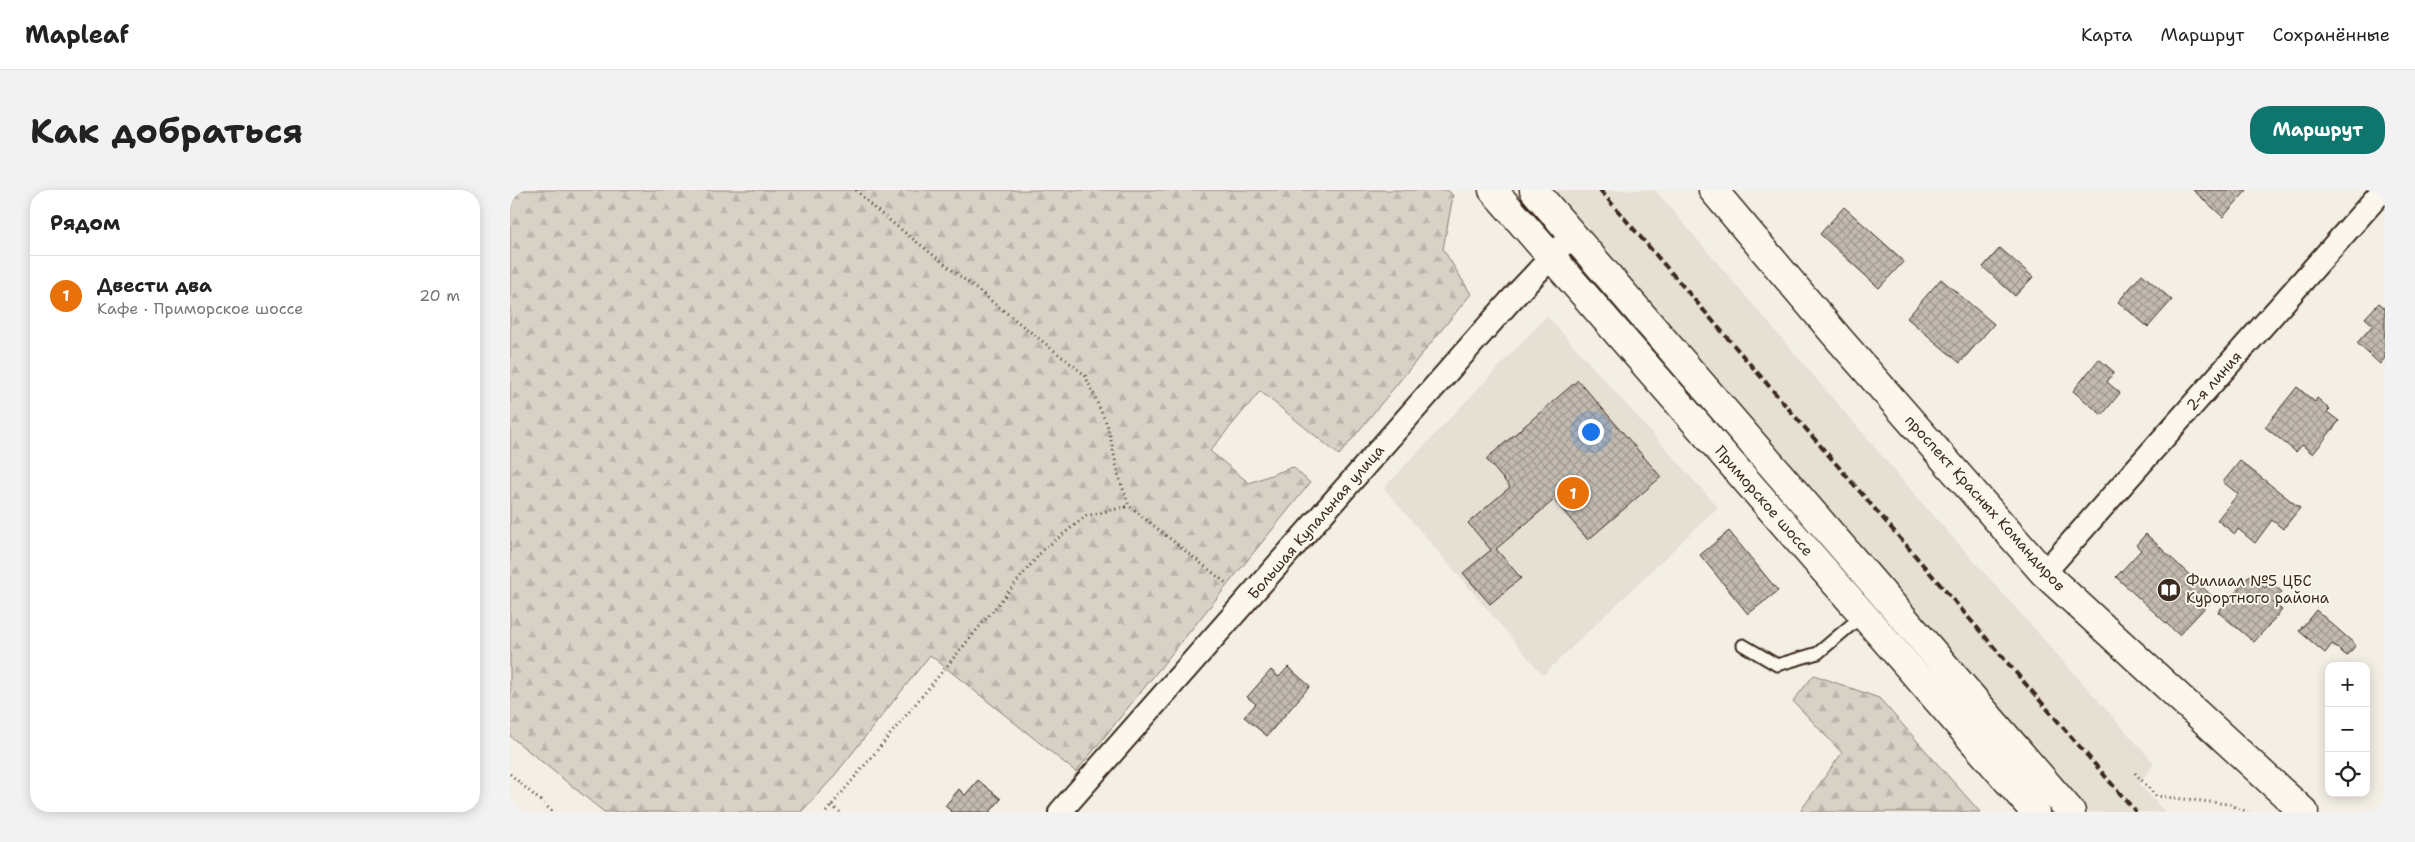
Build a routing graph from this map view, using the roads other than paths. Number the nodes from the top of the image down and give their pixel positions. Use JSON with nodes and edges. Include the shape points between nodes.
{"nodes":[{"id":1,"x":1493,"y":190,"type":"edge"},
{"id":2,"x":1534,"y":190,"type":"edge"},
{"id":3,"x":1713,"y":190,"type":"edge"},
{"id":4,"x":2383,"y":190,"type":"edge"},
{"id":5,"x":1573,"y":234,"type":"junction"},
{"id":6,"x":1551,"y":258,"type":"junction"},
{"id":7,"x":2044,"y":573,"type":"junction"},
{"id":8,"x":1864,"y":614,"type":"junction"},
{"id":9,"x":1743,"y":645,"type":"dead end"},
{"id":10,"x":1060,"y":812,"type":"edge"},
{"id":11,"x":2035,"y":812,"type":"edge"},
{"id":12,"x":2071,"y":812,"type":"edge"},
{"id":13,"x":2304,"y":812,"type":"edge"}],
"edges":[{"from":1,"to":6,"type":"main road","name":"Приморское шоссе"},
{"from":2,"to":5,"type":"main road","name":"Приморское шоссе"},
{"from":3,"to":7,"type":"main road","name":"проспект Красных Командиров"},
{"from":4,"to":7,"type":"street","name":"2-я линия"},
{"from":5,"to":6,"type":"street","name":"Большая Купальная улица"},
{"from":5,"to":12,"type":"main road","name":"Приморское шоссе"},
{"from":6,"to":8,"type":"main road","name":"Приморское шоссе"},
{"from":6,"to":10,"type":"street","name":"Большая Купальная улица"},
{"from":7,"to":13,"type":"main road","name":"проспект Красных Командиров"},
{"from":8,"to":9,"type":"lane","via":[[1818,653],[1777,665]]},
{"from":8,"to":11,"type":"main road","name":"Приморское шоссе"}]}
